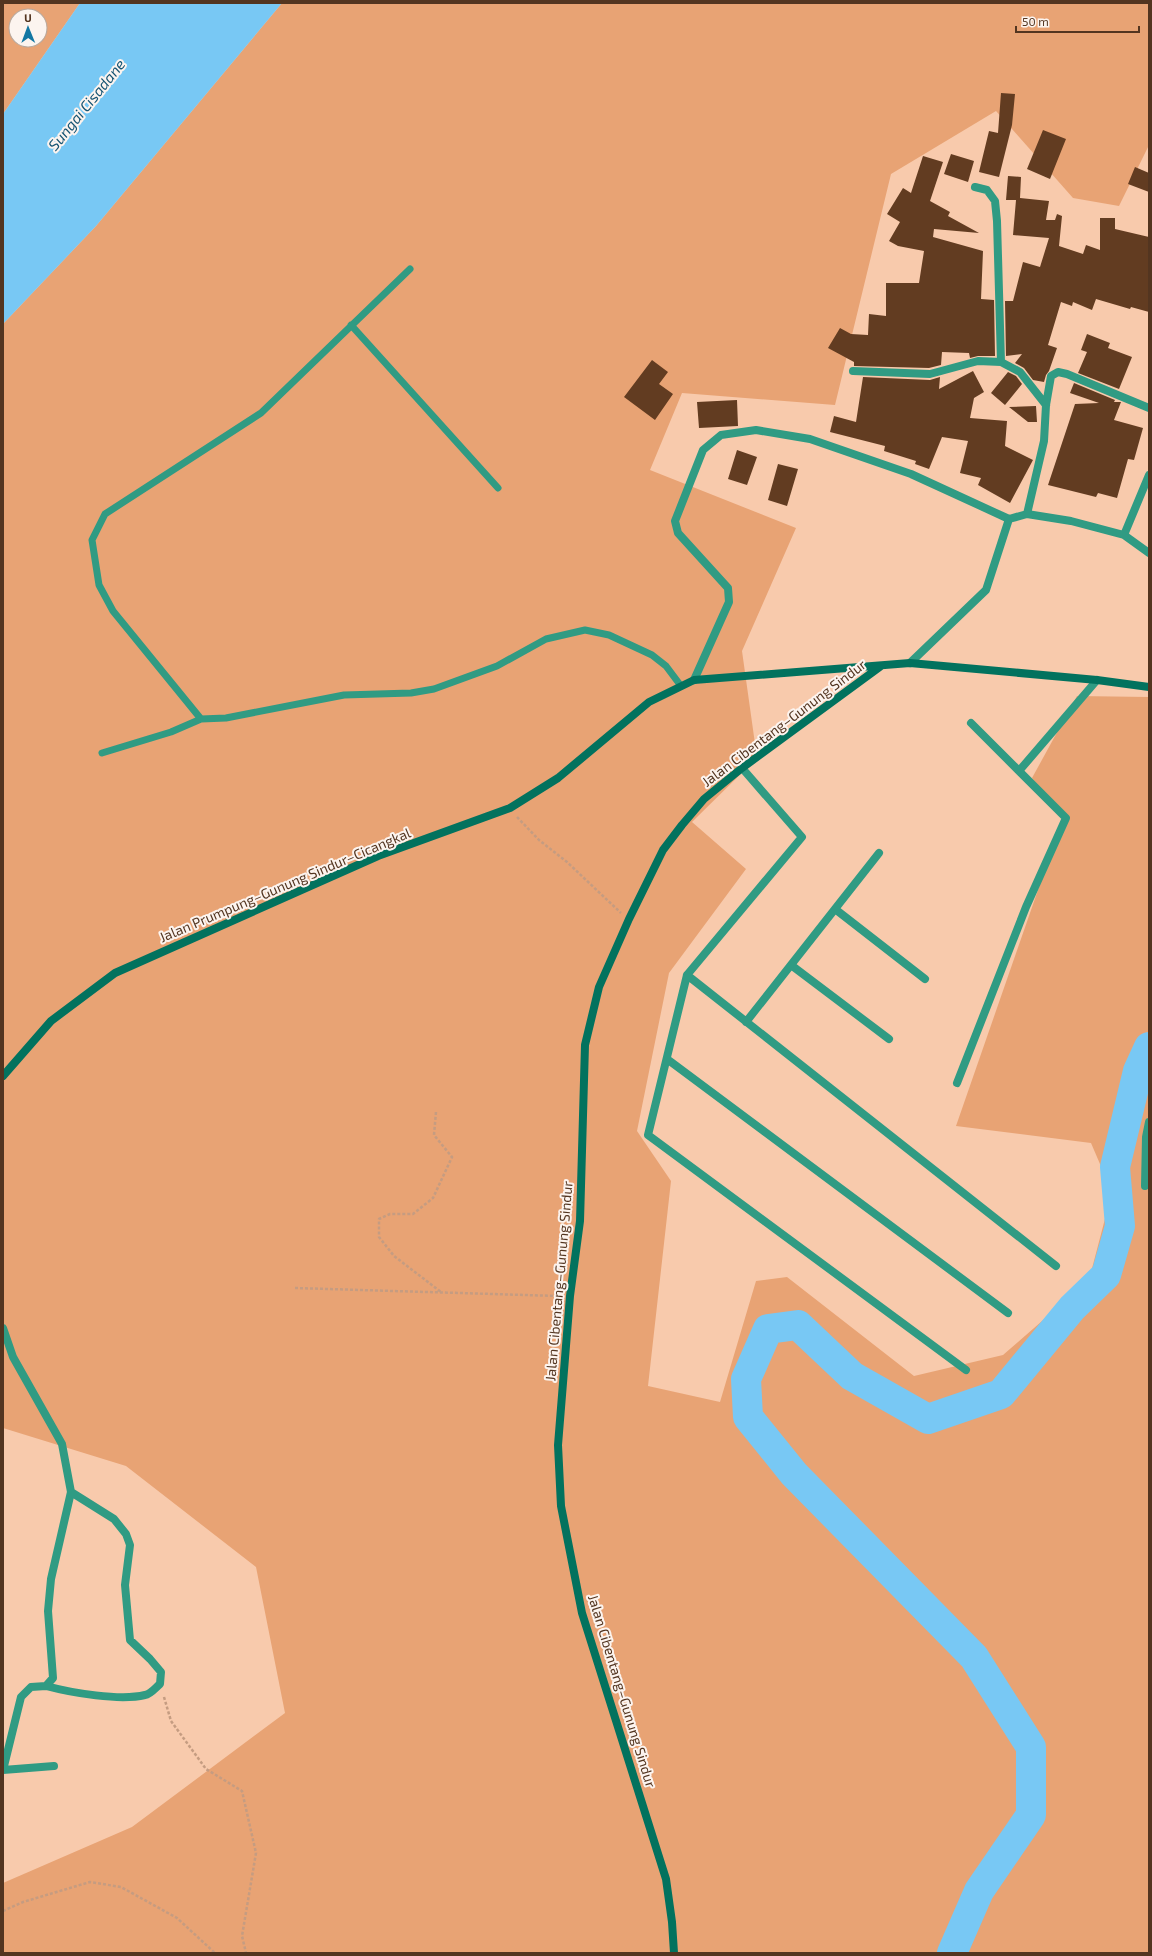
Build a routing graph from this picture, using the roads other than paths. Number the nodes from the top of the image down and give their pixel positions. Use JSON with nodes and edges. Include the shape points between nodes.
{"nodes":[{"id":1,"x":975,"y":187,"type":"dead end"},
{"id":2,"x":410,"y":269,"type":"dead end"},
{"id":3,"x":351,"y":325,"type":"junction"},
{"id":4,"x":1001,"y":362,"type":"junction"},
{"id":5,"x":853,"y":371,"type":"dead end"},
{"id":6,"x":1046,"y":405,"type":"junction"},
{"id":7,"x":1149,"y":408,"type":"edge"},
{"id":8,"x":1149,"y":475,"type":"edge"},
{"id":9,"x":498,"y":488,"type":"dead end"},
{"id":10,"x":1027,"y":514,"type":"junction"},
{"id":11,"x":1009,"y":519,"type":"junction"},
{"id":12,"x":1124,"y":535,"type":"junction"},
{"id":13,"x":1149,"y":553,"type":"edge"},
{"id":14,"x":910,"y":663,"type":"junction"},
{"id":15,"x":881,"y":666,"type":"junction"},
{"id":16,"x":694,"y":680,"type":"junction"},
{"id":17,"x":1097,"y":680,"type":"junction"},
{"id":18,"x":681,"y":686,"type":"junction"},
{"id":19,"x":1149,"y":687,"type":"edge"},
{"id":20,"x":201,"y":719,"type":"junction"},
{"id":21,"x":971,"y":723,"type":"dead end"},
{"id":22,"x":102,"y":753,"type":"dead end"},
{"id":23,"x":742,"y":768,"type":"junction"},
{"id":24,"x":1019,"y":771,"type":"junction"},
{"id":25,"x":879,"y":853,"type":"dead end"},
{"id":26,"x":835,"y":910,"type":"junction"},
{"id":27,"x":791,"y":966,"type":"junction"},
{"id":28,"x":687,"y":976,"type":"junction"},
{"id":29,"x":925,"y":980,"type":"dead end"},
{"id":30,"x":746,"y":1022,"type":"junction"},
{"id":31,"x":889,"y":1039,"type":"dead end"},
{"id":32,"x":667,"y":1059,"type":"junction"},
{"id":33,"x":3,"y":1076,"type":"edge"},
{"id":34,"x":957,"y":1083,"type":"dead end"},
{"id":35,"x":1149,"y":1122,"type":"edge"},
{"id":36,"x":1145,"y":1186,"type":"dead end"},
{"id":37,"x":1056,"y":1266,"type":"dead end"},
{"id":38,"x":1008,"y":1313,"type":"dead end"},
{"id":39,"x":3,"y":1328,"type":"edge"},
{"id":40,"x":966,"y":1370,"type":"dead end"},
{"id":41,"x":70,"y":1492,"type":"junction"},
{"id":42,"x":46,"y":1686,"type":"junction"},
{"id":43,"x":54,"y":1766,"type":"dead end"},
{"id":44,"x":3,"y":1770,"type":"edge"},
{"id":45,"x":674,"y":1953,"type":"edge"}],
"edges":[{"from":1,"to":4,"type":"street","via":[[987,190],[995,201]]},
{"from":2,"to":3,"type":"lane"},
{"from":3,"to":9,"type":"lane"},
{"from":3,"to":20,"type":"lane","via":[[261,413],[105,514],[92,540],[98,585],[113,611]]},
{"from":4,"to":5,"type":"street","via":[[978,361],[930,374]]},
{"from":4,"to":6,"type":"street","via":[[1020,372]]},
{"from":6,"to":7,"type":"street","via":[[1051,376],[1058,372]]},
{"from":6,"to":10,"type":"street","via":[[1044,441]]},
{"from":8,"to":12,"type":"street"},
{"from":10,"to":11,"type":"street"},
{"from":10,"to":12,"type":"street","via":[[1071,521]]},
{"from":11,"to":14,"type":"street","via":[[986,590]]},
{"from":11,"to":16,"type":"street","via":[[911,474],[810,439],[756,430],[721,435],[703,450],[675,521],[678,533],[728,588],[729,602]]},
{"from":12,"to":13,"type":"street"},
{"from":14,"to":15,"type":"street","name":"Jalan Prumpung–Gunung Sindur–Cicangkal"},
{"from":14,"to":17,"type":"street","name":"Jalan Prumpung–Gunung Sindur–Cicangkal"},
{"from":15,"to":16,"type":"street","name":"Jalan Prumpung–Gunung Sindur–Cicangkal"},
{"from":15,"to":23,"type":"street","name":"Jalan Cibentang–Gunung Sindur"},
{"from":16,"to":18,"type":"street","name":"Jalan Prumpung–Gunung Sindur–Cicangkal"},
{"from":17,"to":19,"type":"street","name":"Jalan Prumpung–Gunung Sindur–Cicangkal"},
{"from":17,"to":24,"type":"street"},
{"from":18,"to":20,"type":"lane","via":[[666,666],[652,655],[609,635],[585,630],[546,638],[497,666],[434,689],[411,693],[344,695],[226,718]]},
{"from":18,"to":33,"type":"street","name":"Jalan Prumpung–Gunung Sindur–Cicangkal","via":[[649,702],[558,778],[510,808],[378,856],[114,973],[51,1021]]},
{"from":20,"to":22,"type":"lane","via":[[171,732]]},
{"from":21,"to":24,"type":"street"},
{"from":23,"to":28,"type":"street","via":[[802,837]]},
{"from":23,"to":45,"type":"street","name":"Jalan Cibentang–Gunung Sindur","via":[[704,799],[664,850],[629,919],[599,987],[585,1045],[580,1222],[570,1296],[558,1445],[561,1506],[582,1613],[666,1879]]},
{"from":24,"to":34,"type":"street","via":[[1066,818],[1026,907]]},
{"from":25,"to":26,"type":"street"},
{"from":26,"to":27,"type":"street"},
{"from":26,"to":29,"type":"street"},
{"from":27,"to":30,"type":"street"},
{"from":27,"to":31,"type":"street"},
{"from":28,"to":30,"type":"street"},
{"from":28,"to":32,"type":"street"},
{"from":30,"to":37,"type":"street"},
{"from":32,"to":38,"type":"street"},
{"from":32,"to":40,"type":"street","via":[[648,1135]]},
{"from":35,"to":36,"type":"street","via":[[1146,1137]]},
{"from":39,"to":41,"type":"street","via":[[13,1357],[62,1444]]},
{"from":41,"to":42,"type":"street","via":[[50,1578],[48,1611],[53,1678]]},
{"from":41,"to":42,"type":"street","via":[[114,1520],[126,1534],[130,1545],[125,1585],[130,1640],[160,1672],[160,1684],[147,1695],[125,1698],[65,1691]]},
{"from":42,"to":44,"type":"street","via":[[31,1687],[21,1697]]},
{"from":43,"to":44,"type":"street"}]}
